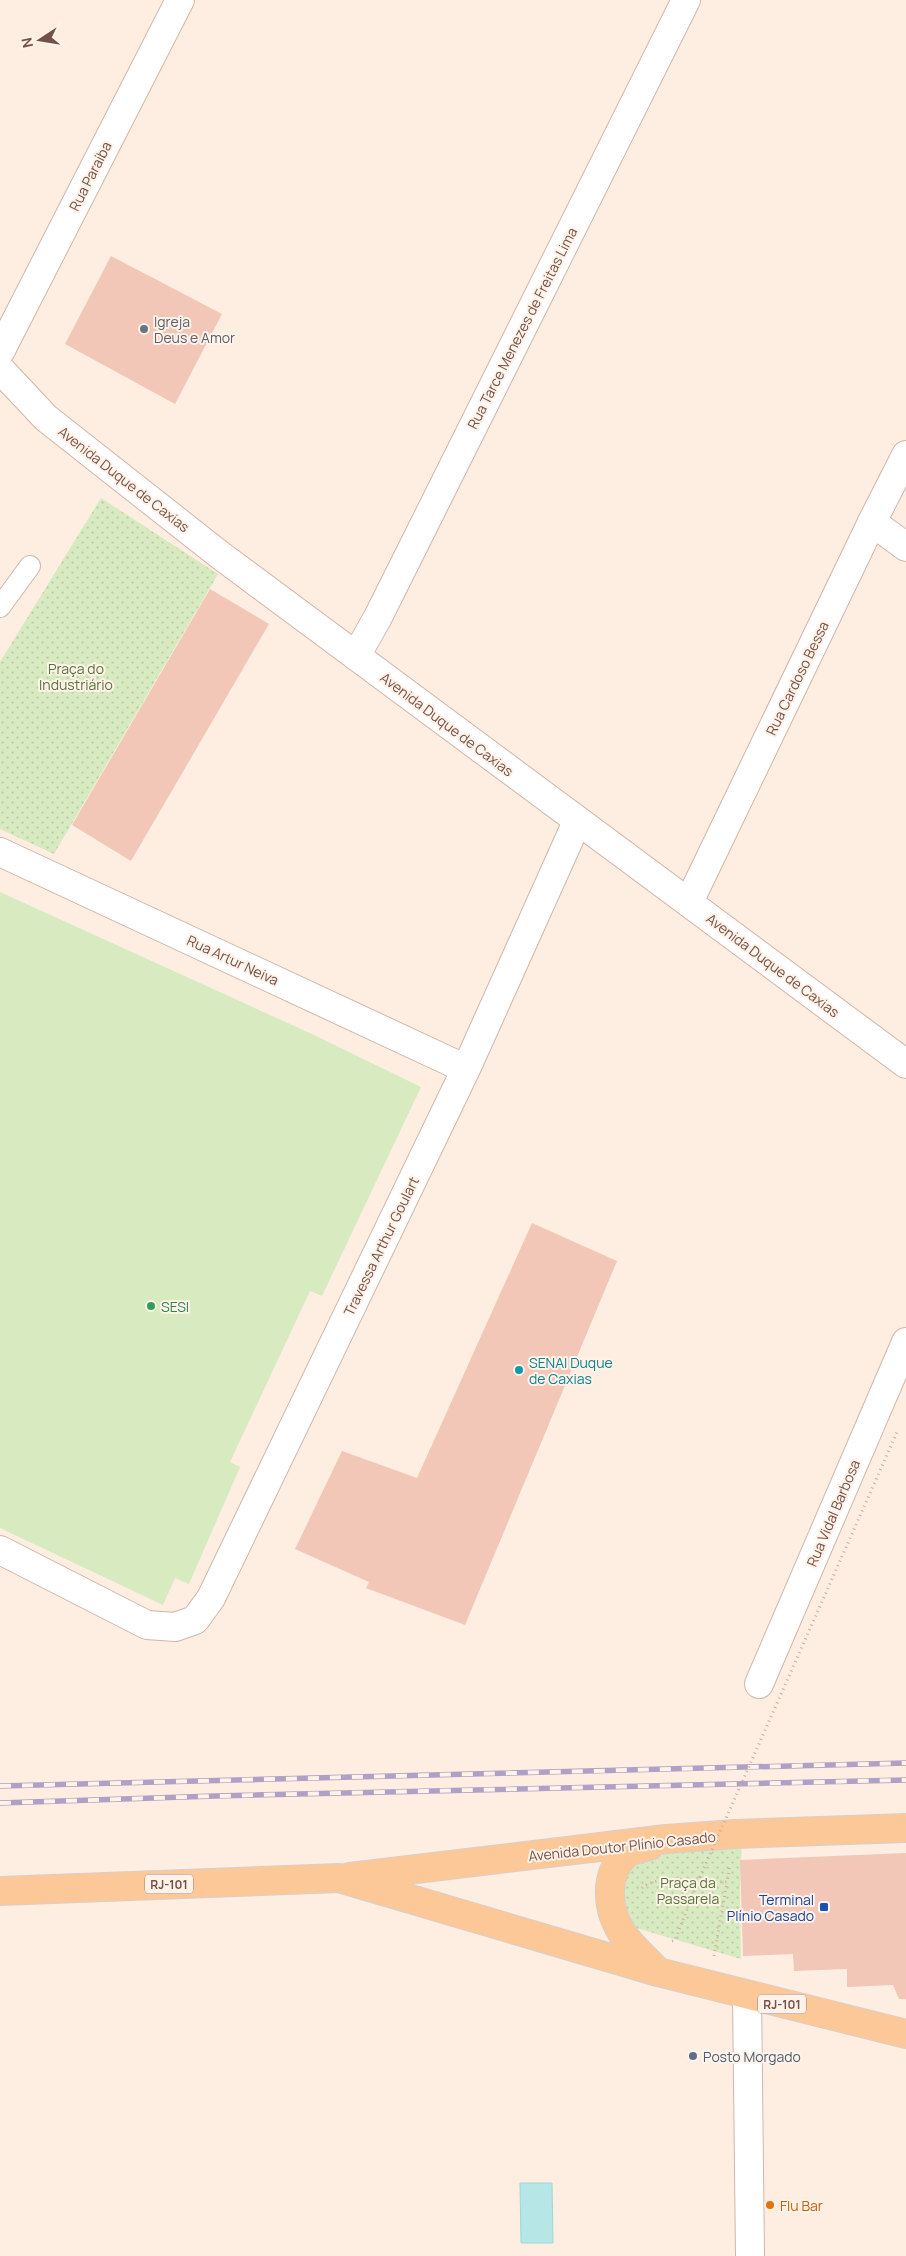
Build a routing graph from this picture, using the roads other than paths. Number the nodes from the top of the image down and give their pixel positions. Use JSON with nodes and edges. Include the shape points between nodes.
{"nodes":[{"id":1,"x":180,"y":0,"type":"edge"},
{"id":2,"x":686,"y":0,"type":"edge"},
{"id":3,"x":0,"y":352,"type":"edge"},
{"id":4,"x":0,"y":369,"type":"edge"},
{"id":5,"x":906,"y":455,"type":"edge"},
{"id":6,"x":872,"y":522,"type":"junction"},
{"id":7,"x":906,"y":547,"type":"edge"},
{"id":8,"x":30,"y":566,"type":"dead end"},
{"id":9,"x":0,"y":608,"type":"edge"},
{"id":10,"x":356,"y":656,"type":"junction"},
{"id":11,"x":577,"y":822,"type":"junction"},
{"id":12,"x":0,"y":852,"type":"edge"},
{"id":13,"x":688,"y":902,"type":"junction"},
{"id":14,"x":906,"y":1064,"type":"edge"},
{"id":15,"x":466,"y":1069,"type":"junction"},
{"id":16,"x":906,"y":1342,"type":"edge"},
{"id":17,"x":0,"y":1550,"type":"edge"},
{"id":18,"x":759,"y":1684,"type":"dead end"},
{"id":19,"x":906,"y":1828,"type":"edge"},
{"id":20,"x":666,"y":1839,"type":"junction"},
{"id":21,"x":339,"y":1878,"type":"junction"},
{"id":22,"x":0,"y":1891,"type":"edge"},
{"id":23,"x":658,"y":1972,"type":"junction"},
{"id":24,"x":747,"y":1995,"type":"junction"},
{"id":25,"x":906,"y":2034,"type":"edge"},
{"id":26,"x":750,"y":2256,"type":"edge"}],
"edges":[{"from":1,"to":3,"type":"street","name":"Rua Paraíba"},
{"from":2,"to":10,"type":"street","name":"Rua Tarce Menezes de Freitas Lima"},
{"from":4,"to":10,"type":"street","name":"Avenida Duque de Caxias","via":[[46,418],[220,555]]},
{"from":5,"to":6,"type":"street","name":"Rua Cardoso Bessa"},
{"from":6,"to":7,"type":"street"},
{"from":6,"to":13,"type":"street","name":"Rua Cardoso Bessa"},
{"from":8,"to":9,"type":"lane"},
{"from":10,"to":11,"type":"street","name":"Avenida Duque de Caxias"},
{"from":11,"to":13,"type":"street","name":"Avenida Duque de Caxias"},
{"from":11,"to":15,"type":"street","name":"Travessa Arthur Goulart"},
{"from":12,"to":15,"type":"street","name":"Rua Artur Neiva"},
{"from":13,"to":14,"type":"street","name":"Avenida Duque de Caxias"},
{"from":15,"to":17,"type":"street","name":"Travessa Arthur Goulart","via":[[211,1598],[195,1620],[175,1627],[147,1624]]},
{"from":16,"to":18,"type":"street","name":"Rua Vidal Barbosa"},
{"from":19,"to":20,"type":"main road","name":"Avenida Doutor Plínio Casado","number":"RJ-101"},
{"from":20,"to":21,"type":"main road","name":"Avenida Doutor Plínio Casado","number":"RJ-101"},
{"from":20,"to":23,"type":"main road","via":[[625,1854],[613,1872],[609,1899],[620,1930]]},
{"from":21,"to":22,"type":"main road","number":"RJ-101"},
{"from":21,"to":23,"type":"main road","number":"RJ-101"},
{"from":23,"to":24,"type":"main road","number":"RJ-101"},
{"from":24,"to":25,"type":"main road","number":"RJ-101"},
{"from":24,"to":26,"type":"street"}]}
